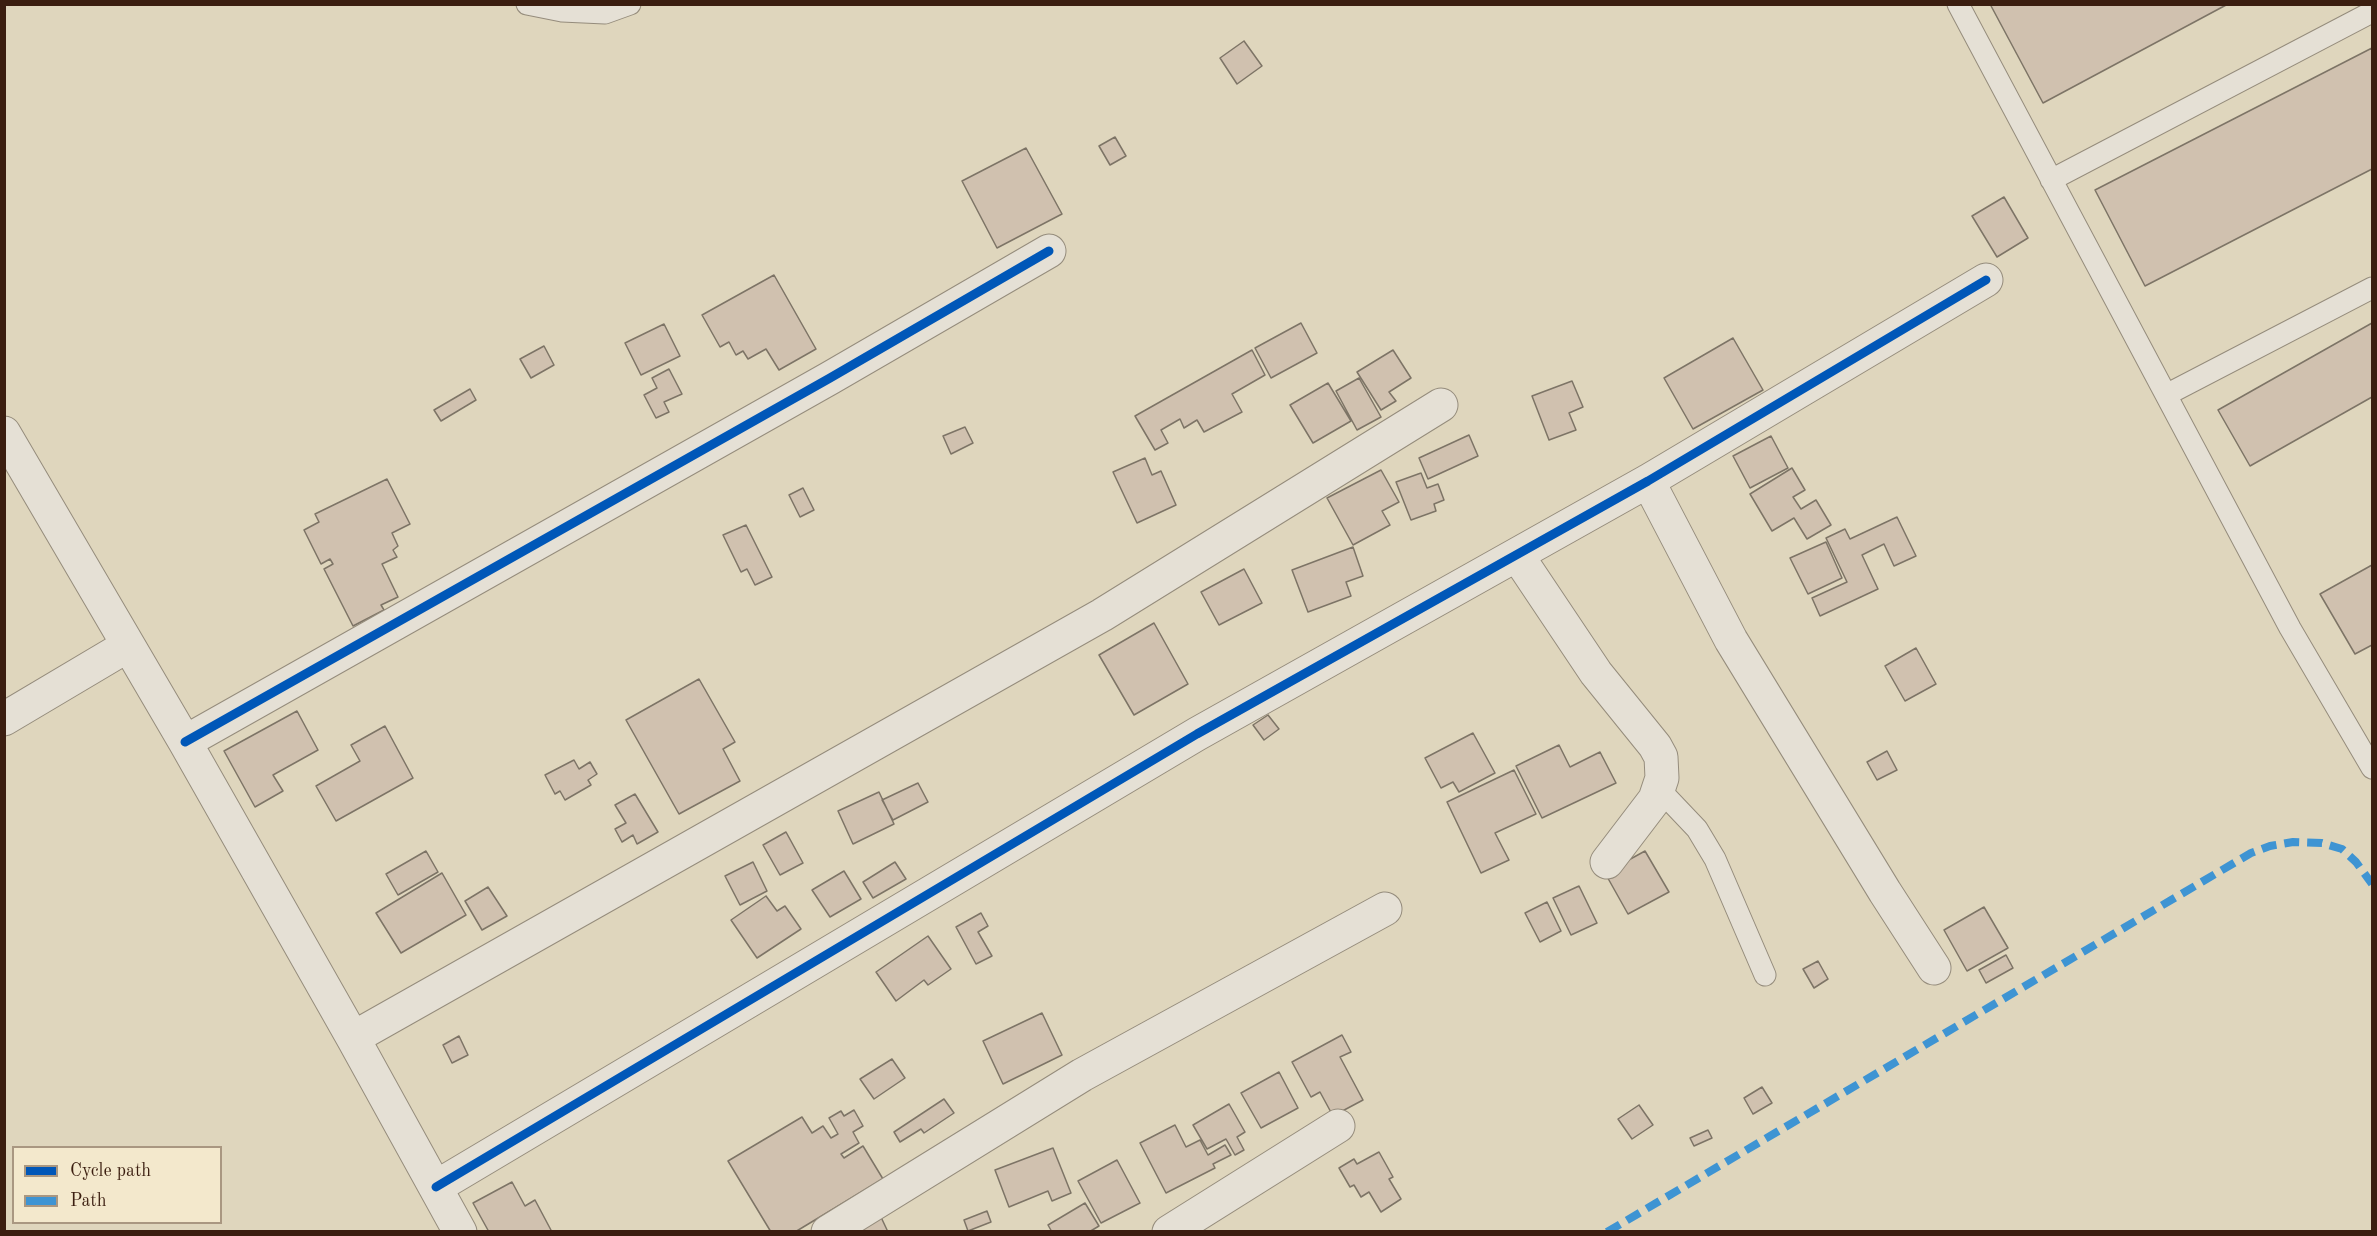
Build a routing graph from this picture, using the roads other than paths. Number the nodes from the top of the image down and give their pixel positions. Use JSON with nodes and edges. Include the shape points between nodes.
{"nodes":[{"id":1,"x":527,"y":4,"type":"edge"},
{"id":2,"x":630,"y":4,"type":"edge"},
{"id":3,"x":1958,"y":4,"type":"edge"},
{"id":4,"x":2373,"y":12,"type":"edge"},
{"id":5,"x":2051,"y":180,"type":"junction"},
{"id":6,"x":1049,"y":251,"type":"dead end"},
{"id":7,"x":1986,"y":280,"type":"dead end"},
{"id":8,"x":2373,"y":288,"type":"edge"},
{"id":9,"x":2166,"y":395,"type":"junction"},
{"id":10,"x":1441,"y":405,"type":"dead end"},
{"id":11,"x":4,"y":433,"type":"edge"},
{"id":12,"x":1648,"y":481,"type":"junction"},
{"id":13,"x":1517,"y":555,"type":"junction"},
{"id":14,"x":127,"y":646,"type":"junction"},
{"id":15,"x":4,"y":719,"type":"edge"},
{"id":16,"x":184,"y":742,"type":"junction"},
{"id":17,"x":2373,"y":768,"type":"edge"},
{"id":18,"x":1659,"y":789,"type":"junction"},
{"id":19,"x":1607,"y":862,"type":"dead end"},
{"id":20,"x":1385,"y":909,"type":"dead end"},
{"id":21,"x":1934,"y":968,"type":"dead end"},
{"id":22,"x":1765,"y":975,"type":"dead end"},
{"id":23,"x":353,"y":1038,"type":"junction"},
{"id":24,"x":1338,"y":1126,"type":"dead end"},
{"id":25,"x":436,"y":1187,"type":"junction"},
{"id":26,"x":460,"y":1232,"type":"edge"},
{"id":27,"x":828,"y":1232,"type":"edge"},
{"id":28,"x":1169,"y":1232,"type":"edge"}],
"edges":[{"from":1,"to":2,"type":"lane","via":[[605,13]]},
{"from":3,"to":5,"type":"lane"},
{"from":4,"to":5,"type":"lane"},
{"from":5,"to":9,"type":"lane"},
{"from":6,"to":16,"type":"street"},
{"from":7,"to":12,"type":"street"},
{"from":8,"to":9,"type":"lane"},
{"from":9,"to":17,"type":"lane","via":[[2290,628]]},
{"from":10,"to":23,"type":"street","via":[[1102,615]]},
{"from":11,"to":14,"type":"street"},
{"from":12,"to":13,"type":"street"},
{"from":12,"to":21,"type":"street","via":[[1731,640]]},
{"from":13,"to":18,"type":"street","via":[[1596,673],[1655,746],[1663,767]]},
{"from":13,"to":25,"type":"street","via":[[1197,734]]},
{"from":14,"to":15,"type":"street"},
{"from":14,"to":16,"type":"street"},
{"from":16,"to":23,"type":"street"},
{"from":18,"to":19,"type":"street"},
{"from":18,"to":22,"type":"lane","via":[[1697,829],[1715,859]]},
{"from":20,"to":27,"type":"street","via":[[1082,1075]]},
{"from":23,"to":25,"type":"street"},
{"from":24,"to":28,"type":"street"},
{"from":25,"to":26,"type":"street"}]}
